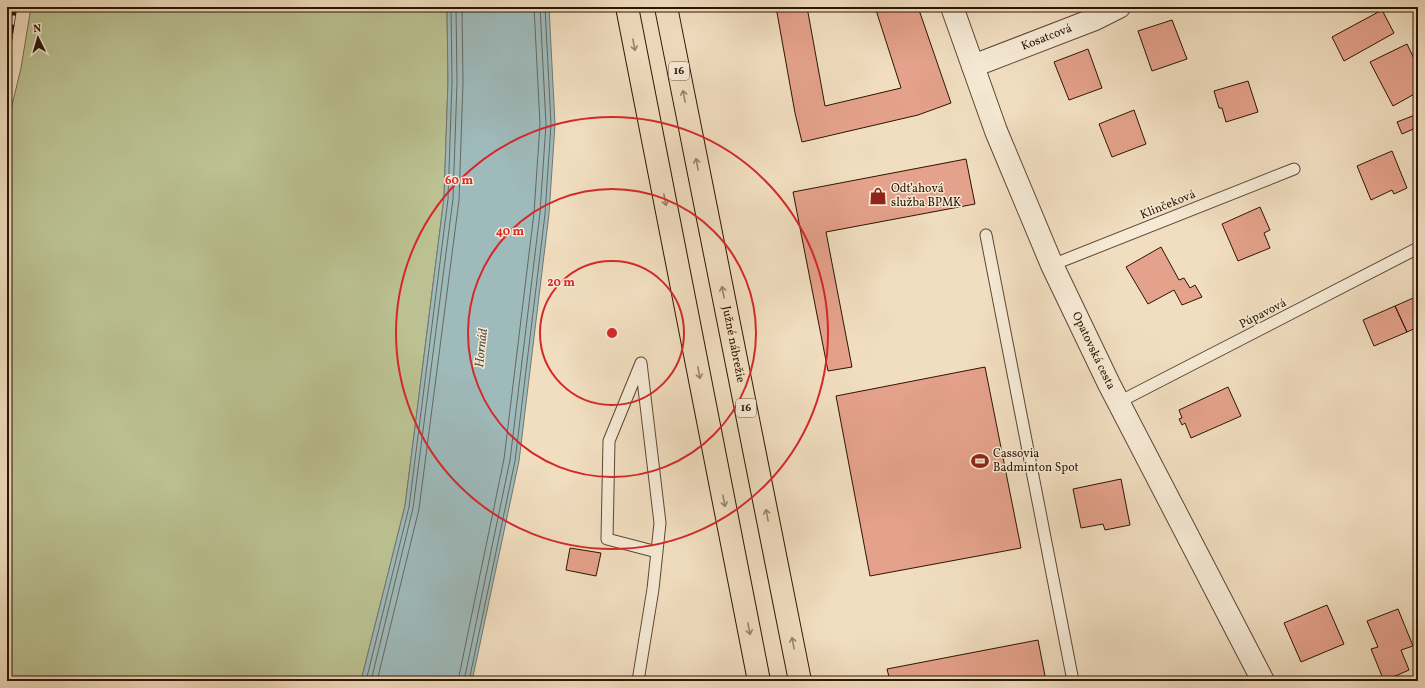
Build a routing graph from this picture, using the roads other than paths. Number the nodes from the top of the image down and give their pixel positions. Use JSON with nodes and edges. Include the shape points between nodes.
{"nodes":[{"id":1,"x":627,"y":7,"type":"edge"},
{"id":2,"x":666,"y":7,"type":"edge"},
{"id":3,"x":952,"y":7,"type":"edge"},
{"id":4,"x":1118,"y":7,"type":"edge"},
{"id":5,"x":973,"y":66,"type":"junction"},
{"id":6,"x":1294,"y":169,"type":"dead end"},
{"id":7,"x":986,"y":234,"type":"dead end"},
{"id":8,"x":1418,"y":248,"type":"edge"},
{"id":9,"x":1052,"y":265,"type":"junction"},
{"id":10,"x":1119,"y":402,"type":"junction"},
{"id":11,"x":657,"y":552,"type":"junction"},
{"id":12,"x":638,"y":681,"type":"edge"},
{"id":13,"x":760,"y":681,"type":"edge"},
{"id":14,"x":800,"y":681,"type":"edge"},
{"id":15,"x":1074,"y":681,"type":"edge"},
{"id":16,"x":1263,"y":681,"type":"edge"}],
"edges":[{"from":1,"to":13,"type":"highway","one_way":true},
{"from":14,"to":2,"type":"highway","name":"Južné nábrežie","number":"16","one_way":true},
{"from":3,"to":5,"type":"street","name":"Opatovská cesta"},
{"from":4,"to":5,"type":"street","name":"Kosatcová","via":[[1095,19]]},
{"from":5,"to":9,"type":"street","name":"Opatovská cesta","via":[[996,131]]},
{"from":6,"to":9,"type":"lane","name":"Klinčeková"},
{"from":7,"to":15,"type":"lane"},
{"from":8,"to":10,"type":"lane","name":"Púpavová"},
{"from":9,"to":10,"type":"street","name":"Opatovská cesta"},
{"from":10,"to":16,"type":"street","name":"Opatovská cesta"},
{"from":11,"to":11,"type":"lane","via":[[660,523],[641,363],[609,441],[607,539]]},
{"from":11,"to":12,"type":"lane"}]}
